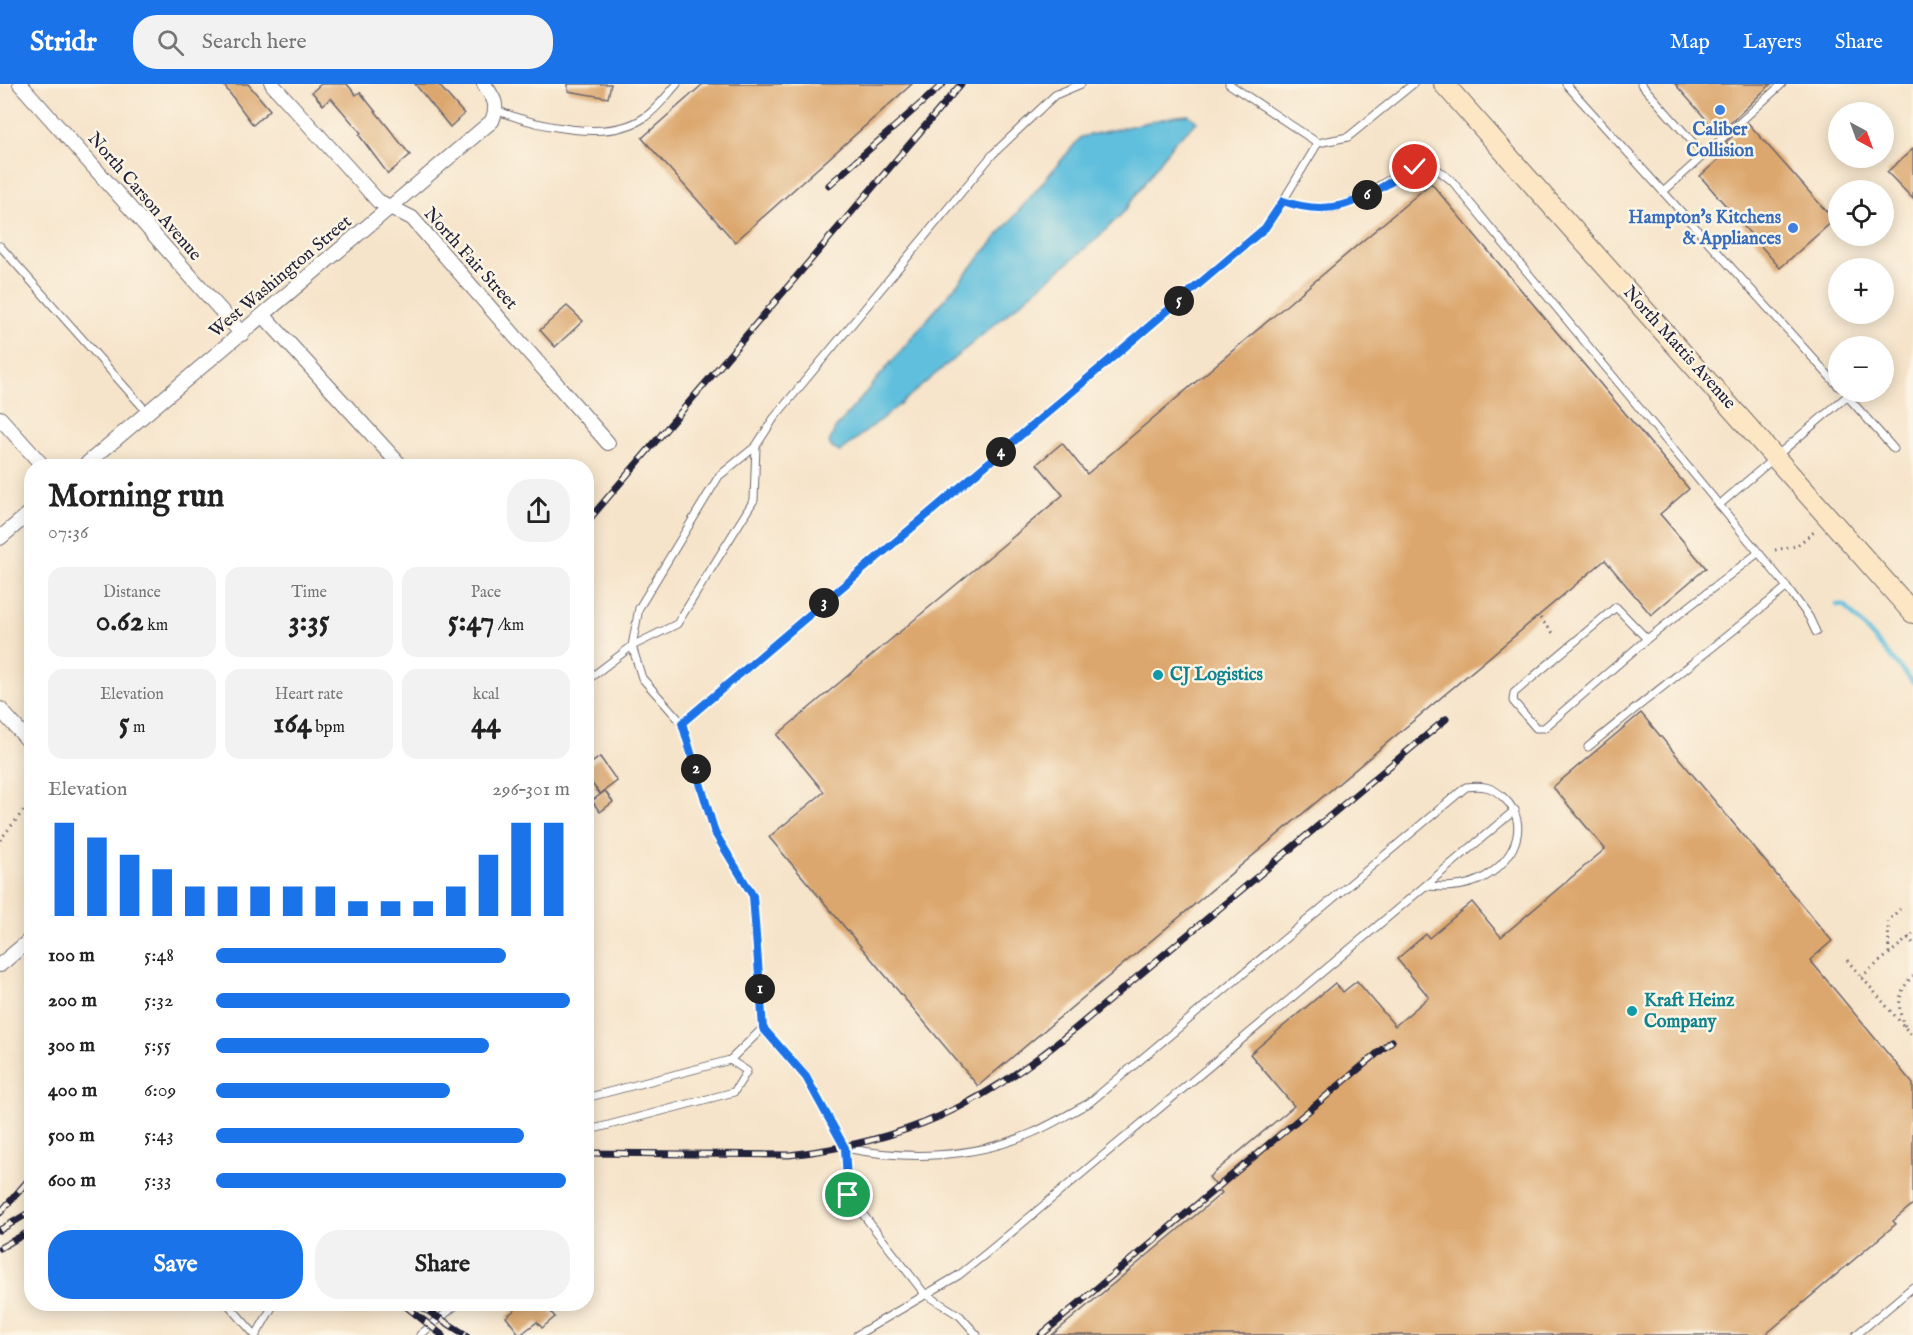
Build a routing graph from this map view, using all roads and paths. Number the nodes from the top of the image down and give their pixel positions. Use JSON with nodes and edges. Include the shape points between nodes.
{"nodes":[{"id":1,"x":20,"y":84,"type":"edge"},
{"id":2,"x":272,"y":84,"type":"edge"},
{"id":3,"x":484,"y":84,"type":"edge"},
{"id":4,"x":677,"y":84,"type":"edge"},
{"id":5,"x":1081,"y":84,"type":"edge"},
{"id":6,"x":1229,"y":84,"type":"edge"},
{"id":7,"x":1413,"y":84,"type":"edge"},
{"id":8,"x":1444,"y":84,"type":"edge"},
{"id":9,"x":1566,"y":84,"type":"edge"},
{"id":10,"x":1641,"y":84,"type":"edge"},
{"id":11,"x":1782,"y":84,"type":"edge"},
{"id":12,"x":496,"y":110,"type":"junction"},
{"id":13,"x":1318,"y":143,"type":"junction"},
{"id":14,"x":1704,"y":154,"type":"junction"},
{"id":15,"x":1663,"y":192,"type":"junction"},
{"id":16,"x":1283,"y":201,"type":"junction"},
{"id":17,"x":391,"y":208,"type":"junction"},
{"id":18,"x":0,"y":246,"type":"edge"},
{"id":19,"x":264,"y":316,"type":"junction"},
{"id":20,"x":242,"y":334,"type":"junction"},
{"id":21,"x":1828,"y":375,"type":"edge"},
{"id":22,"x":1836,"y":402,"type":"edge"},
{"id":23,"x":1852,"y":402,"type":"edge"},
{"id":24,"x":148,"y":413,"type":"junction"},
{"id":25,"x":0,"y":418,"type":"edge"},
{"id":26,"x":608,"y":443,"type":"dead end"},
{"id":27,"x":756,"y":446,"type":"junction"},
{"id":28,"x":1894,"y":449,"type":"dead end"},
{"id":29,"x":1775,"y":457,"type":"junction"},
{"id":30,"x":37,"y":459,"type":"edge"},
{"id":31,"x":92,"y":459,"type":"edge"},
{"id":32,"x":395,"y":459,"type":"edge"},
{"id":33,"x":1719,"y":505,"type":"junction"},
{"id":34,"x":24,"y":518,"type":"edge"},
{"id":35,"x":1814,"y":532,"type":"dead end"},
{"id":36,"x":0,"y":538,"type":"edge"},
{"id":37,"x":1775,"y":550,"type":"dead end"},
{"id":38,"x":1758,"y":553,"type":"junction"},
{"id":39,"x":1787,"y":587,"type":"junction"},
{"id":40,"x":1913,"y":613,"type":"edge"},
{"id":41,"x":1540,"y":618,"type":"dead end"},
{"id":42,"x":1816,"y":632,"type":"dead end"},
{"id":43,"x":1553,"y":633,"type":"dead end"},
{"id":44,"x":1647,"y":639,"type":"junction"},
{"id":45,"x":632,"y":646,"type":"junction"},
{"id":46,"x":594,"y":675,"type":"edge"},
{"id":47,"x":0,"y":709,"type":"edge"},
{"id":48,"x":682,"y":723,"type":"junction"},
{"id":49,"x":24,"y":736,"type":"edge"},
{"id":50,"x":1588,"y":747,"type":"dead end"},
{"id":51,"x":24,"y":810,"type":"edge"},
{"id":52,"x":1515,"y":810,"type":"junction"},
{"id":53,"x":0,"y":840,"type":"edge"},
{"id":54,"x":1425,"y":886,"type":"junction"},
{"id":55,"x":1900,"y":909,"type":"dead end"},
{"id":56,"x":1913,"y":933,"type":"edge"},
{"id":57,"x":1908,"y":937,"type":"junction"},
{"id":58,"x":1913,"y":942,"type":"edge"},
{"id":59,"x":24,"y":945,"type":"edge"},
{"id":60,"x":1889,"y":953,"type":"junction"},
{"id":61,"x":1847,"y":960,"type":"dead end"},
{"id":62,"x":0,"y":965,"type":"edge"},
{"id":63,"x":1913,"y":976,"type":"edge"},
{"id":64,"x":1861,"y":977,"type":"junction"},
{"id":65,"x":763,"y":1028,"type":"junction"},
{"id":66,"x":1909,"y":1033,"type":"junction"},
{"id":67,"x":1913,"y":1038,"type":"edge"},
{"id":68,"x":730,"y":1059,"type":"junction"},
{"id":69,"x":594,"y":1096,"type":"edge"},
{"id":70,"x":594,"y":1129,"type":"edge"},
{"id":71,"x":845,"y":1148,"type":"junction"},
{"id":72,"x":1913,"y":1287,"type":"edge"},
{"id":73,"x":924,"y":1293,"type":"junction"},
{"id":74,"x":234,"y":1311,"type":"edge"},
{"id":75,"x":270,"y":1311,"type":"edge"},
{"id":76,"x":449,"y":1311,"type":"edge"},
{"id":77,"x":255,"y":1335,"type":"edge"},
{"id":78,"x":420,"y":1335,"type":"edge"},
{"id":79,"x":857,"y":1335,"type":"edge"},
{"id":80,"x":977,"y":1335,"type":"edge"},
{"id":81,"x":1856,"y":1335,"type":"edge"}],
"edges":[{"from":1,"to":20,"type":"street","name":"North Carson Avenue"},
{"from":2,"to":17,"type":"street","name":"North Fair Street","via":[[378,201]]},
{"from":3,"to":12,"type":"street"},
{"from":4,"to":12,"type":"lane","via":[[645,117],[618,130],[561,127],[525,121]]},
{"from":5,"to":27,"type":"lane","via":[[1056,95],[993,154],[774,418]]},
{"from":6,"to":13,"type":"lane"},
{"from":7,"to":13,"type":"lane","via":[[1348,137]]},
{"from":8,"to":29,"type":"main road","name":"North Mattis Avenue"},
{"from":9,"to":15,"type":"lane"},
{"from":10,"to":14,"type":"lane"},
{"from":11,"to":14,"type":"lane"},
{"from":12,"to":17,"type":"street","name":"West Washington Street","via":[[492,121]]},
{"from":13,"to":16,"type":"lane"},
{"from":14,"to":15,"type":"lane"},
{"from":15,"to":21,"type":"lane"},
{"from":16,"to":33,"type":"lane","via":[[1306,209],[1332,209],[1365,196],[1415,167],[1433,166],[1452,181]]},
{"from":16,"to":48,"type":"lane","via":[[1265,228]]},
{"from":17,"to":19,"type":"street","name":"West Washington Street"},
{"from":17,"to":26,"type":"street","name":"North Fair Street","via":[[412,218]]},
{"from":18,"to":24,"type":"lane"},
{"from":19,"to":20,"type":"street","name":"West Washington Street"},
{"from":19,"to":32,"type":"street"},
{"from":20,"to":24,"type":"street","name":"West Washington Street"},
{"from":22,"to":29,"type":"lane"},
{"from":23,"to":28,"type":"lane"},
{"from":24,"to":31,"type":"street","name":"West Washington Street"},
{"from":25,"to":30,"type":"street"},
{"from":27,"to":45,"type":"lane","via":[[719,476],[639,608]]},
{"from":27,"to":45,"type":"lane","via":[[754,500],[677,624]]},
{"from":29,"to":33,"type":"lane"},
{"from":29,"to":40,"type":"main road","name":"North Mattis Avenue"},
{"from":33,"to":38,"type":"lane"},
{"from":34,"to":36,"type":"street"},
{"from":35,"to":37,"type":"path","via":[[1796,546]]},
{"from":38,"to":39,"type":"lane"},
{"from":38,"to":44,"type":"lane"},
{"from":39,"to":42,"type":"lane"},
{"from":39,"to":50,"type":"lane"},
{"from":41,"to":43,"type":"path"},
{"from":44,"to":44,"type":"lane","via":[[1544,728],[1536,728],[1513,701],[1514,693],[1616,607]]},
{"from":45,"to":46,"type":"lane"},
{"from":45,"to":48,"type":"lane","via":[[642,678]]},
{"from":47,"to":49,"type":"street"},
{"from":48,"to":65,"type":"lane","via":[[715,833],[753,896]]},
{"from":51,"to":53,"type":"path"},
{"from":52,"to":54,"type":"lane"},
{"from":52,"to":54,"type":"lane","via":[[1518,839],[1502,864],[1474,882],[1449,888]]},
{"from":52,"to":71,"type":"lane","via":[[1494,789],[1481,785],[1466,787],[1089,1103],[1031,1134],[975,1150],[930,1155],[882,1155]]},
{"from":54,"to":73,"type":"lane","via":[[988,1252],[959,1275]]},
{"from":55,"to":60,"type":"path","via":[[1888,921]]},
{"from":56,"to":57,"type":"path"},
{"from":57,"to":58,"type":"path"},
{"from":57,"to":60,"type":"path"},
{"from":59,"to":62,"type":"street"},
{"from":60,"to":64,"type":"path"},
{"from":61,"to":64,"type":"path"},
{"from":63,"to":66,"type":"path","via":[[1899,998],[1900,1013]]},
{"from":64,"to":66,"type":"path"},
{"from":65,"to":68,"type":"lane"},
{"from":65,"to":71,"type":"lane","via":[[806,1077]]},
{"from":66,"to":67,"type":"path"},
{"from":68,"to":69,"type":"lane"},
{"from":68,"to":70,"type":"lane","via":[[747,1071],[734,1092]]},
{"from":71,"to":73,"type":"lane","via":[[848,1195]]},
{"from":72,"to":81,"type":"lane"},
{"from":73,"to":79,"type":"lane"},
{"from":73,"to":80,"type":"lane","via":[[960,1316]]},
{"from":74,"to":77,"type":"lane"},
{"from":75,"to":77,"type":"lane"},
{"from":76,"to":78,"type":"lane"}]}
